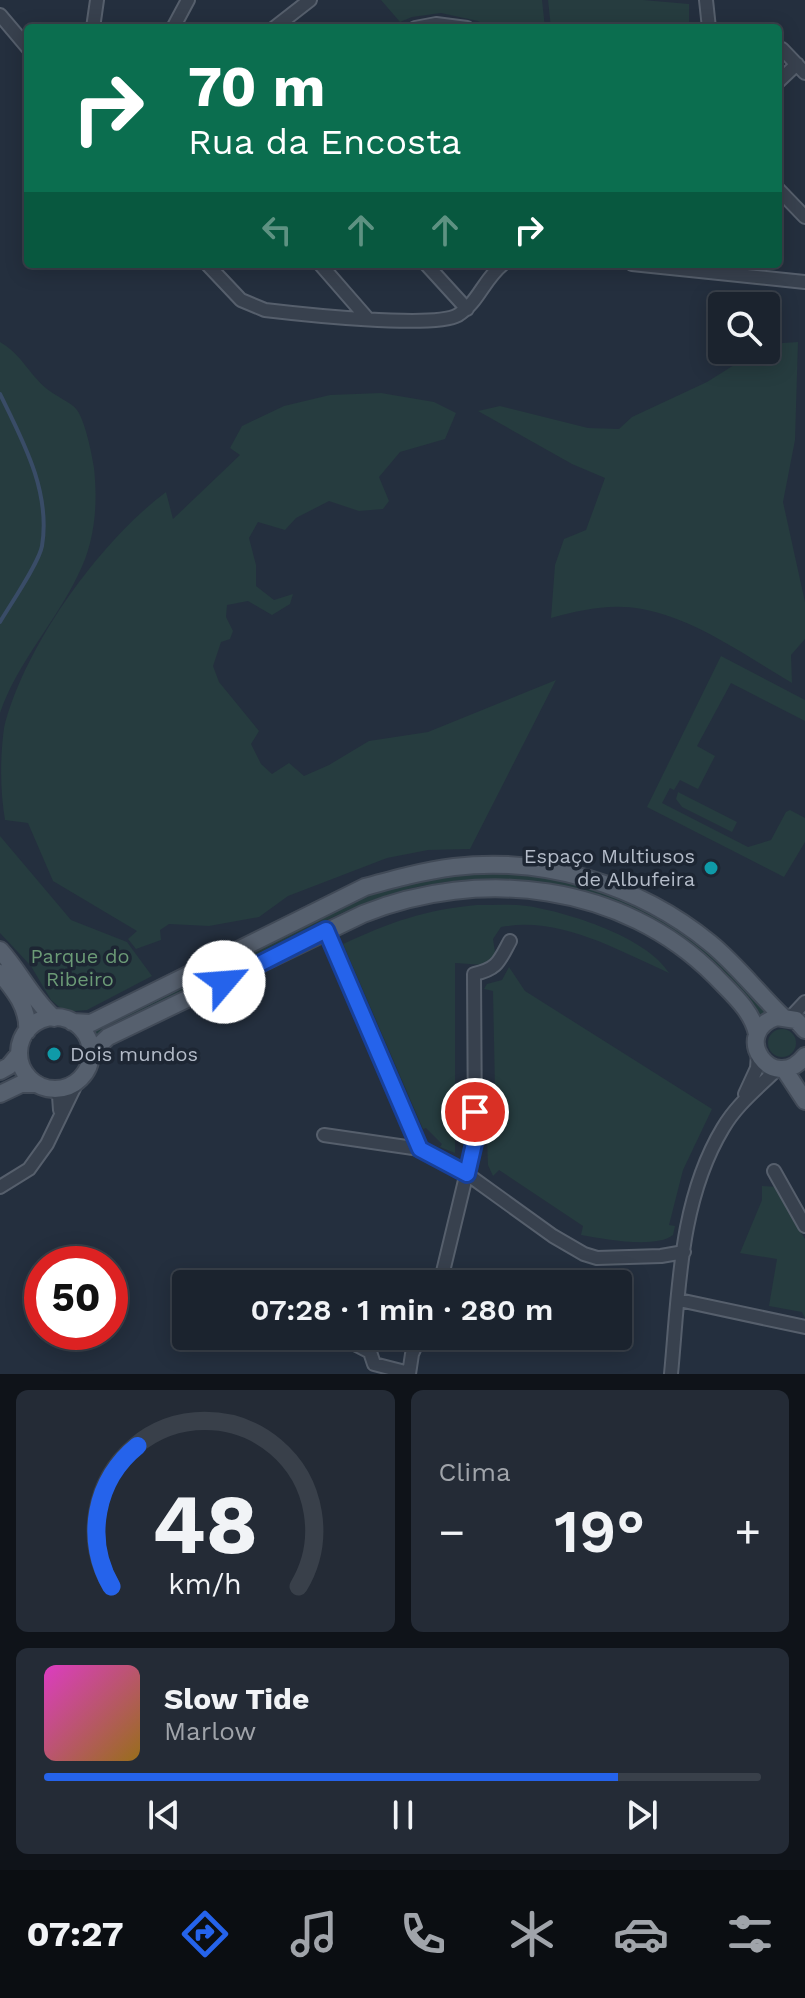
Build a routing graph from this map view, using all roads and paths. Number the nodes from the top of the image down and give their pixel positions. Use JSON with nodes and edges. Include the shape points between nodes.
{"nodes":[{"id":1,"x":97,"y":0,"type":"edge"},
{"id":2,"x":188,"y":0,"type":"edge"},
{"id":3,"x":293,"y":0,"type":"edge"},
{"id":4,"x":310,"y":0,"type":"edge"},
{"id":5,"x":706,"y":0,"type":"edge"},
{"id":6,"x":0,"y":15,"type":"edge"},
{"id":7,"x":290,"y":15,"type":"junction"},
{"id":8,"x":94,"y":24,"type":"edge"},
{"id":9,"x":175,"y":24,"type":"edge"},
{"id":10,"x":279,"y":24,"type":"edge"},
{"id":11,"x":709,"y":24,"type":"edge"},
{"id":12,"x":24,"y":43,"type":"edge"},
{"id":13,"x":782,"y":49,"type":"edge"},
{"id":14,"x":801,"y":68,"type":"edge"},
{"id":15,"x":782,"y":80,"type":"edge"},
{"id":16,"x":782,"y":193,"type":"edge"},
{"id":17,"x":805,"y":217,"type":"edge"},
{"id":18,"x":211,"y":268,"type":"edge"},
{"id":19,"x":323,"y":268,"type":"edge"},
{"id":20,"x":430,"y":268,"type":"edge"},
{"id":21,"x":499,"y":268,"type":"edge"},
{"id":22,"x":700,"y":268,"type":"edge"},
{"id":23,"x":805,"y":285,"type":"edge"},
{"id":24,"x":467,"y":309,"type":"junction"},
{"id":25,"x":367,"y":318,"type":"junction"},
{"id":26,"x":326,"y":930,"type":"junction"},
{"id":27,"x":510,"y":941,"type":"dead end"},
{"id":28,"x":0,"y":950,"type":"edge"},
{"id":29,"x":0,"y":973,"type":"edge"},
{"id":30,"x":805,"y":1002,"type":"edge"},
{"id":31,"x":786,"y":1017,"type":"junction"},
{"id":32,"x":54,"y":1018,"type":"junction"},
{"id":33,"x":72,"y":1022,"type":"junction"},
{"id":34,"x":805,"y":1030,"type":"edge"},
{"id":35,"x":27,"y":1031,"type":"junction"},
{"id":36,"x":757,"y":1034,"type":"junction"},
{"id":37,"x":91,"y":1053,"type":"junction"},
{"id":38,"x":19,"y":1054,"type":"junction"},
{"id":39,"x":758,"y":1054,"type":"junction"},
{"id":40,"x":805,"y":1056,"type":"edge"},
{"id":41,"x":781,"y":1069,"type":"junction"},
{"id":42,"x":0,"y":1071,"type":"edge"},
{"id":43,"x":77,"y":1082,"type":"junction"},
{"id":44,"x":45,"y":1087,"type":"junction"},
{"id":45,"x":0,"y":1094,"type":"edge"},
{"id":46,"x":805,"y":1101,"type":"edge"},
{"id":47,"x":741,"y":1104,"type":"junction"},
{"id":48,"x":60,"y":1113,"type":"junction"},
{"id":49,"x":324,"y":1135,"type":"dead end"},
{"id":50,"x":420,"y":1149,"type":"junction"},
{"id":51,"x":774,"y":1171,"type":"dead end"},
{"id":52,"x":467,"y":1174,"type":"junction"},
{"id":53,"x":0,"y":1187,"type":"edge"},
{"id":54,"x":805,"y":1226,"type":"edge"},
{"id":55,"x":684,"y":1252,"type":"junction"},
{"id":56,"x":443,"y":1270,"type":"edge"},
{"id":57,"x":679,"y":1300,"type":"junction"},
{"id":58,"x":805,"y":1327,"type":"edge"},
{"id":59,"x":366,"y":1350,"type":"edge"},
{"id":60,"x":414,"y":1350,"type":"edge"},
{"id":61,"x":370,"y":1352,"type":"joint"},
{"id":62,"x":409,"y":1374,"type":"edge"},
{"id":63,"x":671,"y":1374,"type":"edge"}],
"edges":[{"from":1,"to":8,"type":"street"},
{"from":2,"to":9,"type":"street"},
{"from":3,"to":7,"type":"street"},
{"from":4,"to":7,"type":"street"},
{"from":5,"to":11,"type":"street"},
{"from":6,"to":12,"type":"street"},
{"from":7,"to":10,"type":"street"},
{"from":13,"to":14,"type":"street"},
{"from":14,"to":15,"type":"street"},
{"from":16,"to":17,"type":"street"},
{"from":18,"to":25,"type":"street","via":[[241,300],[265,310]]},
{"from":19,"to":25,"type":"street"},
{"from":20,"to":24,"type":"street"},
{"from":21,"to":24,"type":"street"},
{"from":22,"to":23,"type":"street"},
{"from":24,"to":25,"type":"street","via":[[439,321]]},
{"from":26,"to":36,"type":"main road","via":[[393,901],[437,893],[483,887],[555,893],[639,920],[667,937],[736,998]]},
{"from":26,"to":37,"type":"main road","via":[[108,1037]]},
{"from":26,"to":50,"type":"street"},
{"from":27,"to":52,"type":"street","via":[[497,965],[474,974],[475,1139]]},
{"from":28,"to":32,"type":"main road"},
{"from":29,"to":35,"type":"main road","via":[[20,999]]},
{"from":30,"to":31,"type":"street"},
{"from":31,"to":33,"type":"main road","via":[[734,963],[671,914],[603,882],[504,865],[455,867],[365,887],[91,1023]]},
{"from":31,"to":34,"type":"main road"},
{"from":31,"to":36,"type":"main road","via":[[770,1019]]},
{"from":32,"to":33,"type":"main road"},
{"from":32,"to":35,"type":"main road"},
{"from":33,"to":37,"type":"main road","via":[[86,1035]]},
{"from":35,"to":38,"type":"main road"},
{"from":36,"to":39,"type":"main road"},
{"from":37,"to":43,"type":"main road"},
{"from":38,"to":42,"type":"main road"},
{"from":38,"to":44,"type":"main road","via":[[24,1072]]},
{"from":39,"to":41,"type":"main road"},
{"from":39,"to":47,"type":"street"},
{"from":40,"to":41,"type":"main road"},
{"from":41,"to":46,"type":"main road"},
{"from":41,"to":47,"type":"street"},
{"from":43,"to":44,"type":"main road","via":[[61,1089]]},
{"from":43,"to":48,"type":"street"},
{"from":44,"to":45,"type":"main road","via":[[21,1084]]},
{"from":44,"to":48,"type":"street","via":[[59,1096]]},
{"from":47,"to":55,"type":"street","via":[[700,1177]]},
{"from":48,"to":53,"type":"street","via":[[57,1127],[29,1169]]},
{"from":49,"to":50,"type":"street"},
{"from":50,"to":52,"type":"street"},
{"from":51,"to":54,"type":"street"},
{"from":52,"to":55,"type":"street","via":[[584,1254],[597,1258]]},
{"from":52,"to":56,"type":"street"},
{"from":55,"to":57,"type":"street"},
{"from":57,"to":58,"type":"street"},
{"from":57,"to":63,"type":"street"},
{"from":59,"to":61,"type":"street"},
{"from":60,"to":62,"type":"street"},
{"from":61,"to":62,"type":"street","via":[[374,1364]]}]}
